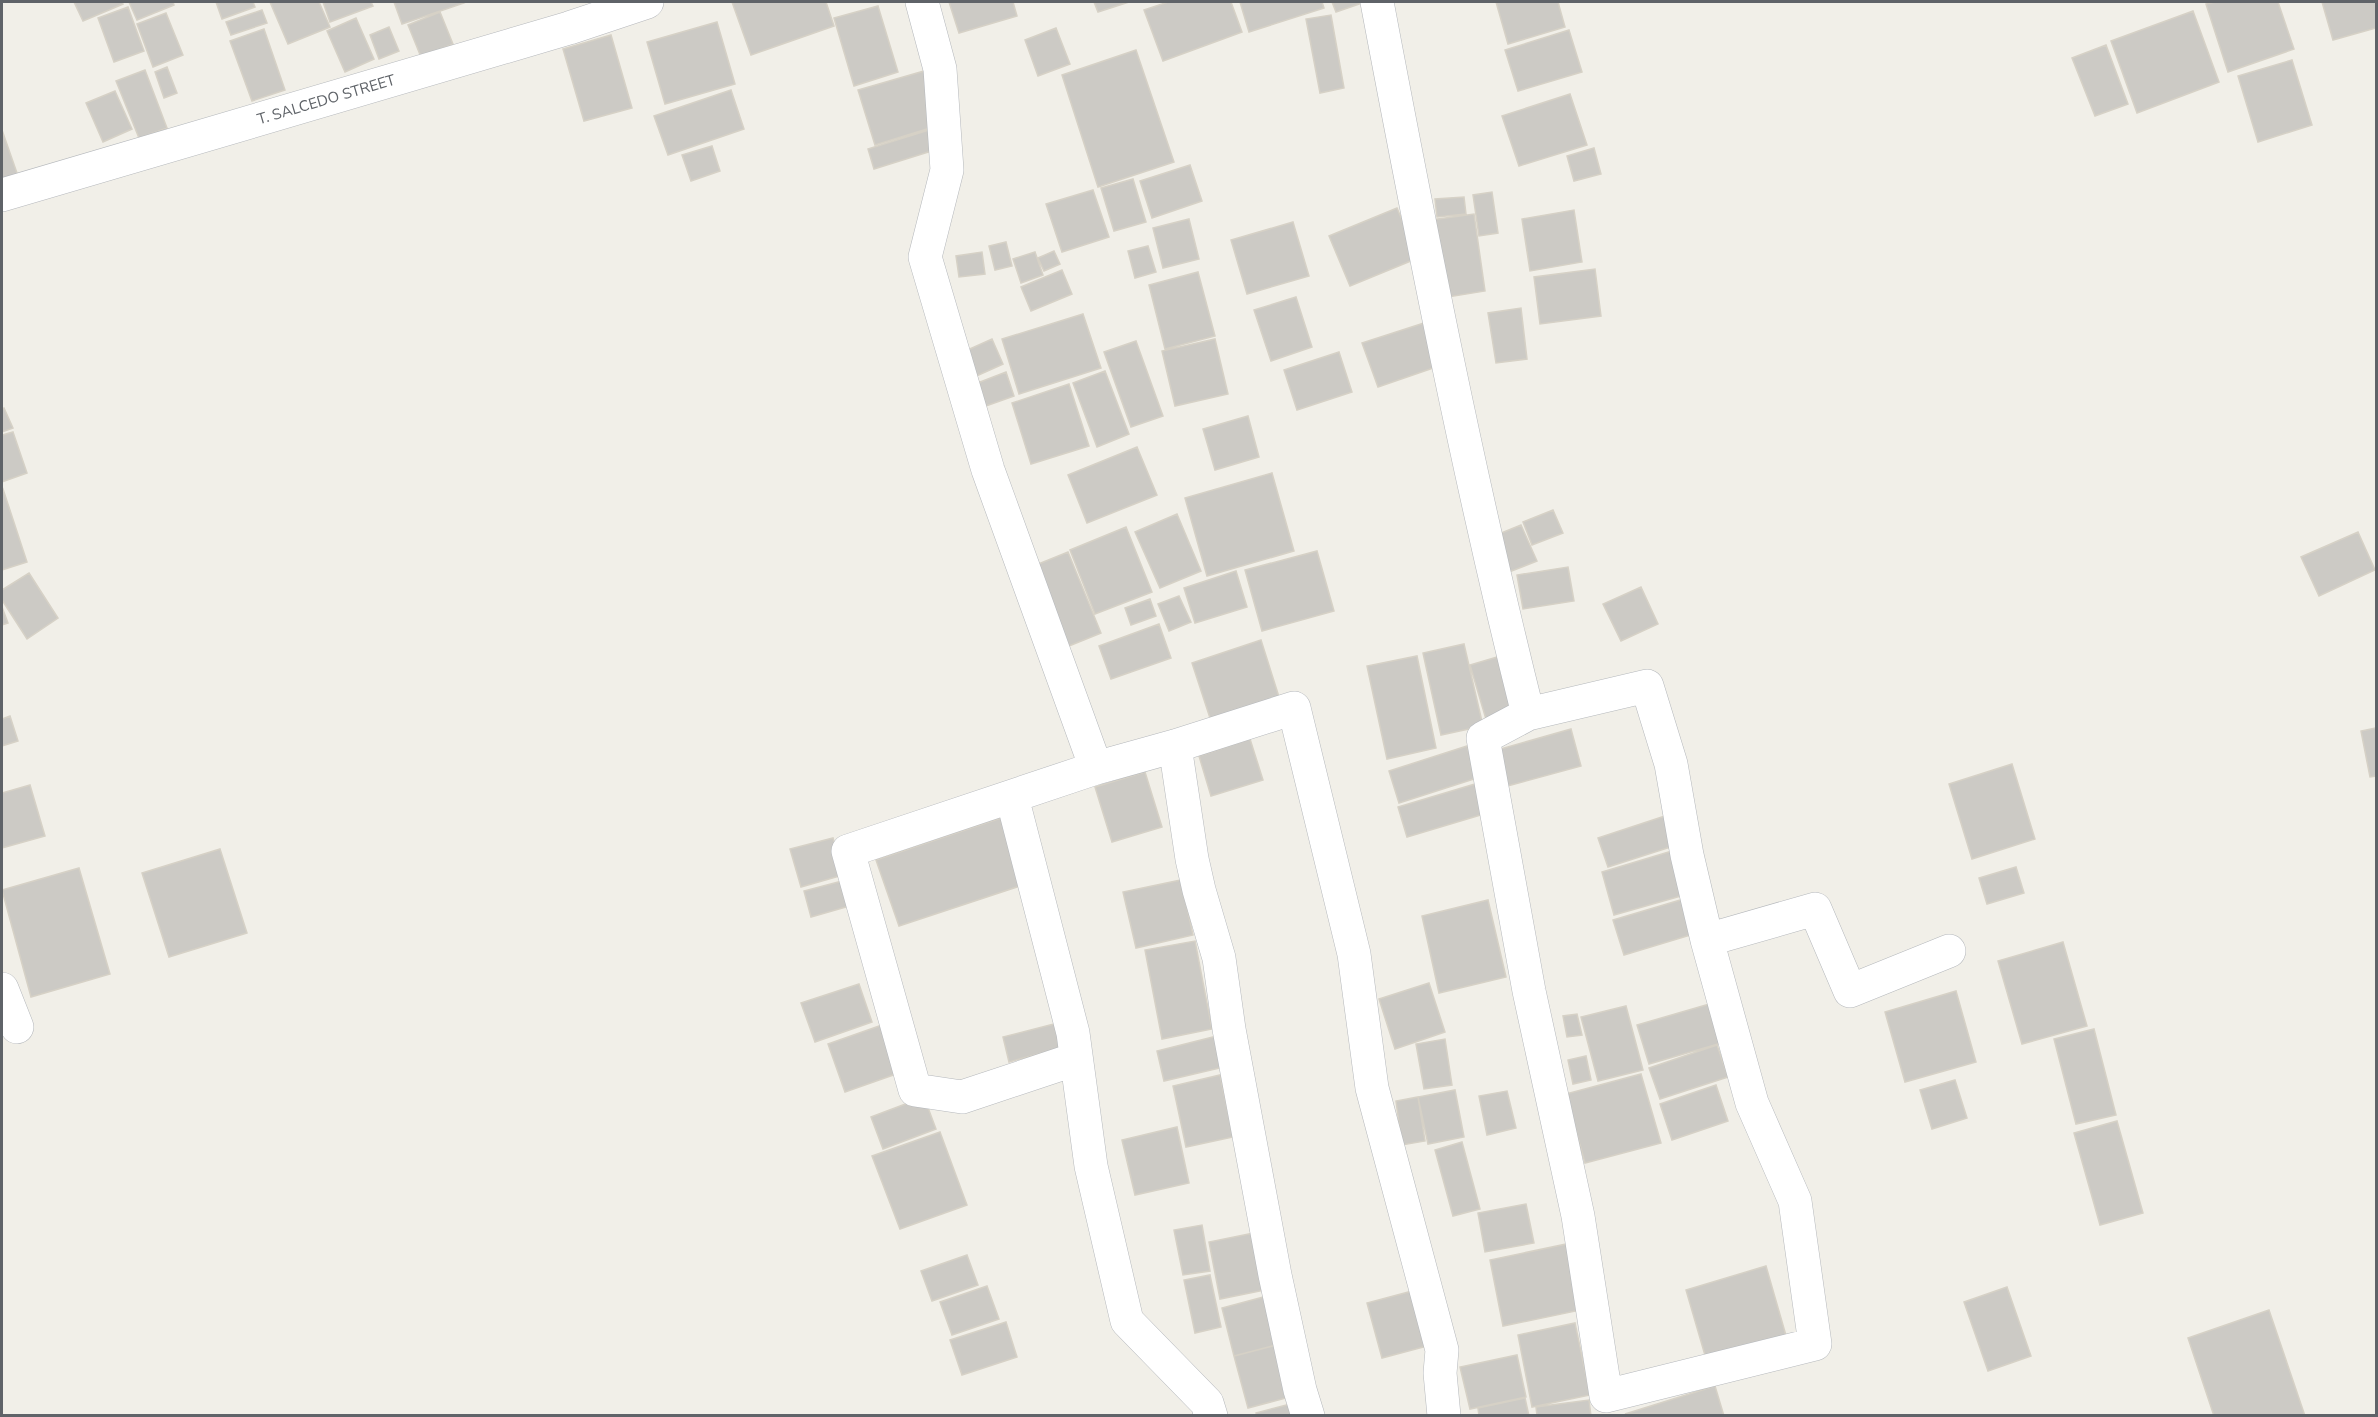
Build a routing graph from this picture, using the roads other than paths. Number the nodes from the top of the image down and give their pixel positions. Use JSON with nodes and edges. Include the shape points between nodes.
{"nodes":[{"id":1,"x":648,"y":2,"type":"edge"},
{"id":2,"x":921,"y":2,"type":"edge"},
{"id":3,"x":1377,"y":2,"type":"edge"},
{"id":4,"x":2,"y":195,"type":"edge"},
{"id":5,"x":1528,"y":714,"type":"junction"},
{"id":6,"x":1175,"y":746,"type":"junction"},
{"id":7,"x":1096,"y":768,"type":"junction"},
{"id":8,"x":1012,"y":796,"type":"junction"},
{"id":9,"x":1707,"y":940,"type":"junction"},
{"id":10,"x":1949,"y":951,"type":"dead end"},
{"id":11,"x":2,"y":989,"type":"edge"},
{"id":12,"x":17,"y":1027,"type":"dead end"},
{"id":13,"x":1076,"y":1059,"type":"junction"},
{"id":14,"x":1211,"y":1416,"type":"edge"},
{"id":15,"x":1308,"y":1416,"type":"edge"},
{"id":16,"x":1444,"y":1416,"type":"edge"}],
"edges":[{"from":1,"to":4,"type":"street","name":"T. SALCEDO STREET"},
{"from":2,"to":7,"type":"street","via":[[940,69],[947,170],[925,257],[988,470]]},
{"from":3,"to":5,"type":"street","via":[[1503,617]]},
{"from":5,"to":9,"type":"street","via":[[1647,686],[1671,764]]},
{"from":5,"to":9,"type":"street","via":[[1483,738],[1529,991],[1578,1216],[1606,1396],[1815,1344],[1796,1201],[1752,1103]]},
{"from":6,"to":7,"type":"street"},
{"from":6,"to":15,"type":"street","via":[[1192,859],[1219,958],[1228,1029],[1275,1275]]},
{"from":6,"to":16,"type":"street","via":[[1294,708],[1354,954],[1372,1088],[1442,1350]]},
{"from":7,"to":8,"type":"street"},
{"from":8,"to":13,"type":"street"},
{"from":8,"to":13,"type":"street","via":[[848,851],[915,1090],[962,1097]]},
{"from":9,"to":10,"type":"street","via":[[1815,909],[1850,991]]},
{"from":11,"to":12,"type":"street"},
{"from":13,"to":14,"type":"street","via":[[1091,1166],[1126,1321],[1207,1402]]}]}
